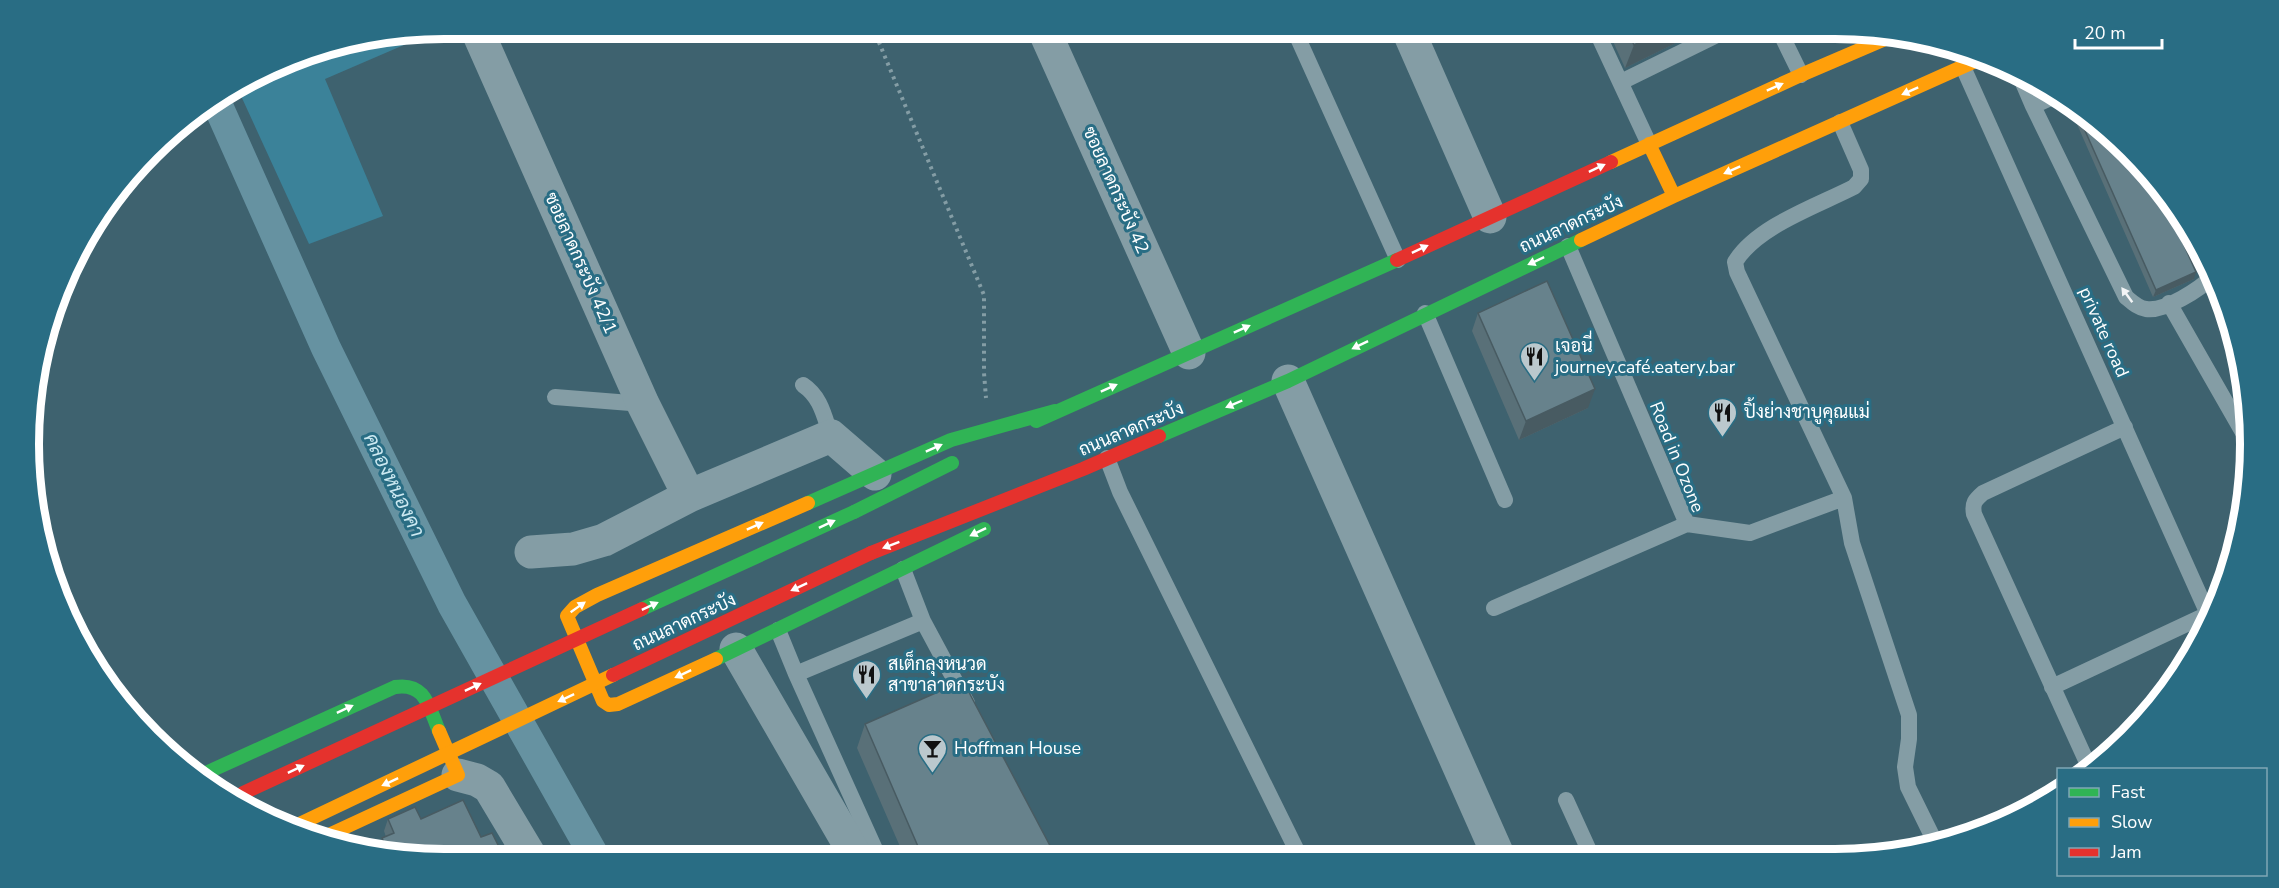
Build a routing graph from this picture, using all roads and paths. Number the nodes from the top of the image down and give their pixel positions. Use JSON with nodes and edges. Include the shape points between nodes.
{"nodes":[{"id":1,"x":481,"y":39,"type":"edge"},
{"id":2,"x":878,"y":39,"type":"edge"},
{"id":3,"x":1048,"y":39,"type":"edge"},
{"id":4,"x":1298,"y":39,"type":"edge"},
{"id":5,"x":1412,"y":39,"type":"edge"},
{"id":6,"x":1600,"y":39,"type":"edge"},
{"id":7,"x":1709,"y":39,"type":"edge"},
{"id":8,"x":1783,"y":39,"type":"edge"},
{"id":9,"x":1879,"y":41,"type":"edge"},
{"id":10,"x":1971,"y":63,"type":"edge"},
{"id":11,"x":1963,"y":66,"type":"junction"},
{"id":12,"x":1801,"y":75,"type":"junction"},
{"id":13,"x":1622,"y":82,"type":"junction"},
{"id":14,"x":2025,"y":86,"type":"edge"},
{"id":15,"x":2048,"y":99,"type":"edge"},
{"id":16,"x":2033,"y":106,"type":"junction"},
{"id":17,"x":1840,"y":122,"type":"junction"},
{"id":18,"x":1649,"y":144,"type":"junction"},
{"id":19,"x":1674,"y":196,"type":"junction"},
{"id":20,"x":1490,"y":217,"type":"junction"},
{"id":21,"x":1568,"y":246,"type":"junction"},
{"id":22,"x":1398,"y":260,"type":"junction"},
{"id":23,"x":2206,"y":282,"type":"edge"},
{"id":24,"x":2169,"y":303,"type":"junction"},
{"id":25,"x":1425,"y":313,"type":"junction"},
{"id":26,"x":1189,"y":352,"type":"junction"},
{"id":27,"x":1288,"y":381,"type":"junction"},
{"id":28,"x":803,"y":385,"type":"dead end"},
{"id":29,"x":555,"y":398,"type":"dead end"},
{"id":30,"x":643,"y":404,"type":"junction"},
{"id":31,"x":1055,"y":411,"type":"junction"},
{"id":32,"x":2239,"y":426,"type":"edge"},
{"id":33,"x":2126,"y":427,"type":"junction"},
{"id":34,"x":989,"y":428,"type":"junction"},
{"id":35,"x":831,"y":436,"type":"junction"},
{"id":36,"x":992,"y":443,"type":"dead end"},
{"id":37,"x":1107,"y":458,"type":"junction"},
{"id":38,"x":960,"y":459,"type":"dead end"},
{"id":39,"x":1083,"y":470,"type":"junction"},
{"id":40,"x":874,"y":474,"type":"junction"},
{"id":41,"x":689,"y":496,"type":"junction"},
{"id":42,"x":1844,"y":498,"type":"junction"},
{"id":43,"x":1505,"y":500,"type":"dead end"},
{"id":44,"x":1011,"y":514,"type":"dead end"},
{"id":45,"x":994,"y":524,"type":"dead end"},
{"id":46,"x":1687,"y":524,"type":"junction"},
{"id":47,"x":531,"y":552,"type":"dead end"},
{"id":48,"x":903,"y":569,"type":"junction"},
{"id":49,"x":2205,"y":607,"type":"edge"},
{"id":50,"x":1494,"y":608,"type":"dead end"},
{"id":51,"x":2201,"y":617,"type":"edge"},
{"id":52,"x":923,"y":621,"type":"junction"},
{"id":53,"x":778,"y":630,"type":"junction"},
{"id":54,"x":736,"y":649,"type":"junction"},
{"id":55,"x":796,"y":674,"type":"junction"},
{"id":56,"x":2052,"y":687,"type":"junction"},
{"id":57,"x":975,"y":718,"type":"edge"},
{"id":58,"x":2086,"y":761,"type":"edge"},
{"id":59,"x":207,"y":772,"type":"edge"},
{"id":60,"x":458,"y":775,"type":"junction"},
{"id":61,"x":240,"y":795,"type":"edge"},
{"id":62,"x":1566,"y":800,"type":"dead end"},
{"id":63,"x":302,"y":823,"type":"edge"},
{"id":64,"x":333,"y":833,"type":"edge"},
{"id":65,"x":1932,"y":837,"type":"edge"},
{"id":66,"x":526,"y":849,"type":"edge"},
{"id":67,"x":852,"y":849,"type":"edge"},
{"id":68,"x":875,"y":849,"type":"edge"},
{"id":69,"x":1296,"y":849,"type":"edge"},
{"id":70,"x":1495,"y":849,"type":"edge"},
{"id":71,"x":1588,"y":849,"type":"edge"}],
"edges":[{"from":1,"to":30,"type":"street","name":"ซอยลาดกระบัง 42/1"},
{"from":2,"to":34,"type":"path","via":[[984,295]]},
{"from":3,"to":26,"type":"street","name":"ซอยลาดกระบัง 42"},
{"from":4,"to":22,"type":"lane"},
{"from":5,"to":20,"type":"street"},
{"from":6,"to":13,"type":"lane"},
{"from":7,"to":13,"type":"lane"},
{"from":8,"to":12,"type":"lane"},
{"from":9,"to":12,"type":"main road"},
{"from":10,"to":11,"type":"main road","name":"ถนนลาดกระบัง"},
{"from":11,"to":17,"type":"main road","name":"ถนนลาดกระบัง","one_way":true},
{"from":11,"to":33,"type":"lane","name":"private road"},
{"from":18,"to":12,"type":"main road","one_way":true},
{"from":13,"to":18,"type":"lane"},
{"from":14,"to":16,"type":"lane"},
{"from":15,"to":16,"type":"lane"},
{"from":24,"to":16,"type":"lane","one_way":true,"via":[[2147,309],[2126,297]]},
{"from":17,"to":19,"type":"main road","name":"ถนนลาดกระบัง","one_way":true},
{"from":17,"to":42,"type":"lane","via":[[1861,170],[1861,179],[1854,187],[1778,225],[1743,249],[1735,262]]},
{"from":18,"to":19,"type":"main road"},
{"from":20,"to":18,"type":"main road","one_way":true},
{"from":19,"to":21,"type":"main road","name":"ถนนลาดกระบัง"},
{"from":22,"to":20,"type":"main road","one_way":true},
{"from":21,"to":25,"type":"main road","name":"ถนนลาดกระบัง","one_way":true},
{"from":21,"to":46,"type":"lane","name":"Road in Ozone"},
{"from":26,"to":22,"type":"main road","one_way":true},
{"from":23,"to":24,"type":"lane","via":[[2183,299]]},
{"from":24,"to":32,"type":"lane"},
{"from":25,"to":27,"type":"main road","name":"ถนนลาดกระบัง","one_way":true},
{"from":25,"to":43,"type":"lane"},
{"from":31,"to":26,"type":"main road","one_way":true},
{"from":27,"to":37,"type":"main road","name":"ถนนลาดกระบัง","one_way":true},
{"from":27,"to":70,"type":"street"},
{"from":28,"to":35,"type":"lane","via":[[822,407]]},
{"from":29,"to":30,"type":"lane"},
{"from":30,"to":41,"type":"street","name":"ซอยลาดกระบัง 42/1"},
{"from":31,"to":34,"type":"main road"},
{"from":31,"to":36,"type":"main road"},
{"from":33,"to":49,"type":"lane","name":"private road"},
{"from":33,"to":56,"type":"lane","via":[[1983,493],[1972,506]]},
{"from":40,"to":34,"type":"main road","one_way":true},
{"from":35,"to":40,"type":"street"},
{"from":35,"to":41,"type":"street"},
{"from":37,"to":39,"type":"main road","name":"ถนนลาดกระบัง"},
{"from":37,"to":69,"type":"lane","via":[[1120,492]]},
{"from":61,"to":38,"type":"main road","name":"ถนนลาดกระบัง","one_way":true,"bridge":true,"via":[[854,512]]},
{"from":39,"to":44,"type":"main road"},
{"from":39,"to":63,"type":"main road","name":"ถนนลาดกระบัง","one_way":true,"bridge":true,"via":[[871,553]]},
{"from":54,"to":40,"type":"main road","one_way":true,"via":[[609,705],[603,701],[567,616],[597,595]]},
{"from":41,"to":47,"type":"street","via":[[604,540],[573,549]]},
{"from":42,"to":46,"type":"lane","via":[[1750,533]]},
{"from":42,"to":65,"type":"lane","via":[[1852,543],[1909,715],[1905,767],[1908,787]]},
{"from":45,"to":48,"type":"main road","one_way":true},
{"from":46,"to":50,"type":"lane","name":"Road in Ozone"},
{"from":48,"to":52,"type":"lane"},
{"from":48,"to":53,"type":"main road"},
{"from":51,"to":56,"type":"lane"},
{"from":52,"to":55,"type":"lane"},
{"from":52,"to":57,"type":"lane"},
{"from":53,"to":54,"type":"main road"},
{"from":53,"to":55,"type":"lane"},
{"from":54,"to":67,"type":"street"},
{"from":55,"to":68,"type":"lane"},
{"from":56,"to":58,"type":"lane"},
{"from":59,"to":60,"type":"main road","one_way":true,"via":[[390,688],[405,685],[414,686],[423,694]]},
{"from":60,"to":64,"type":"main road"},
{"from":60,"to":66,"type":"street","via":[[489,787]]},
{"from":62,"to":71,"type":"lane"}]}
